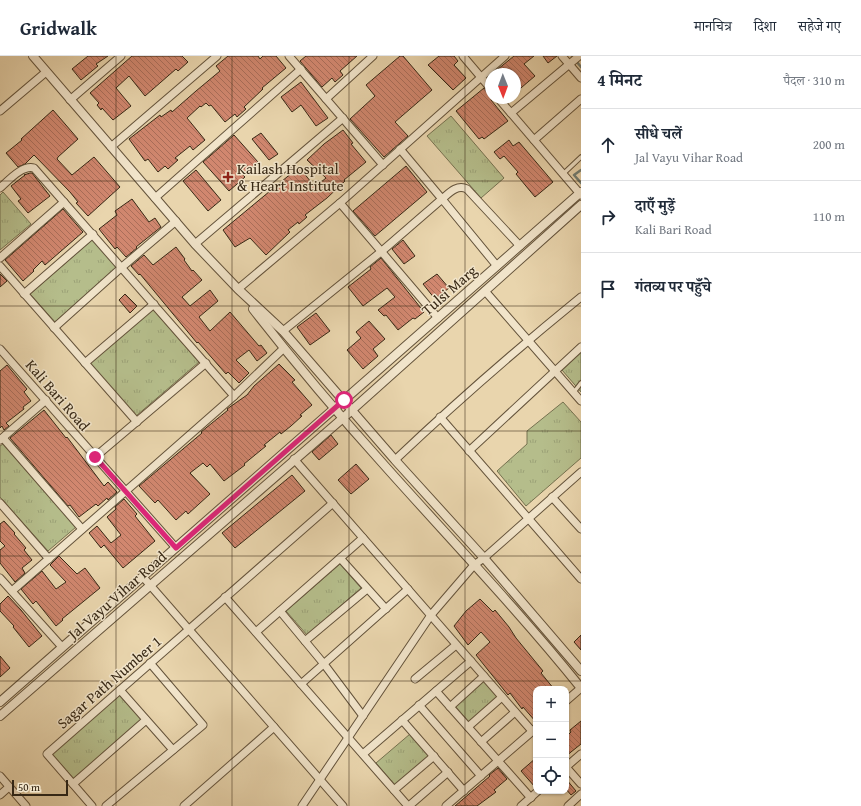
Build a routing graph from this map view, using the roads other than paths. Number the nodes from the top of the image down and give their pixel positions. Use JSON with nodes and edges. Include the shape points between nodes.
{"nodes":[{"id":1,"x":34,"y":56,"type":"edge"},
{"id":2,"x":121,"y":56,"type":"edge"},
{"id":3,"x":217,"y":56,"type":"edge"},
{"id":4,"x":373,"y":56,"type":"edge"},
{"id":5,"x":463,"y":56,"type":"edge"},
{"id":6,"x":505,"y":56,"type":"edge"},
{"id":7,"x":562,"y":56,"type":"edge"},
{"id":8,"x":579,"y":56,"type":"edge"},
{"id":9,"x":293,"y":57,"type":"edge"},
{"id":10,"x":570,"y":63,"type":"junction"},
{"id":11,"x":300,"y":69,"type":"junction"},
{"id":12,"x":46,"y":72,"type":"junction"},
{"id":13,"x":481,"y":77,"type":"junction"},
{"id":14,"x":581,"y":78,"type":"edge"},
{"id":15,"x":485,"y":82,"type":"edge"},
{"id":16,"x":326,"y":99,"type":"junction"},
{"id":17,"x":581,"y":99,"type":"edge"},
{"id":18,"x":70,"y":100,"type":"junction"},
{"id":19,"x":503,"y":104,"type":"edge"},
{"id":20,"x":0,"y":111,"type":"edge"},
{"id":21,"x":511,"y":113,"type":"junction"},
{"id":22,"x":343,"y":118,"type":"junction"},
{"id":23,"x":534,"y":140,"type":"junction"},
{"id":24,"x":111,"y":147,"type":"junction"},
{"id":25,"x":400,"y":150,"type":"junction"},
{"id":26,"x":581,"y":157,"type":"edge"},
{"id":27,"x":383,"y":164,"type":"junction"},
{"id":28,"x":563,"y":174,"type":"junction"},
{"id":29,"x":0,"y":188,"type":"edge"},
{"id":30,"x":580,"y":193,"type":"edge"},
{"id":31,"x":155,"y":198,"type":"junction"},
{"id":32,"x":442,"y":199,"type":"junction"},
{"id":33,"x":64,"y":202,"type":"junction"},
{"id":34,"x":340,"y":203,"type":"junction"},
{"id":35,"x":581,"y":205,"type":"edge"},
{"id":36,"x":176,"y":222,"type":"junction"},
{"id":37,"x":93,"y":234,"type":"junction"},
{"id":38,"x":195,"y":244,"type":"junction"},
{"id":39,"x":520,"y":246,"type":"junction"},
{"id":40,"x":382,"y":251,"type":"junction"},
{"id":41,"x":0,"y":258,"type":"edge"},
{"id":42,"x":0,"y":266,"type":"edge"},
{"id":43,"x":497,"y":266,"type":"junction"},
{"id":44,"x":122,"y":267,"type":"junction"},
{"id":45,"x":478,"y":283,"type":"junction"},
{"id":46,"x":238,"y":289,"type":"junction"},
{"id":47,"x":485,"y":291,"type":"junction"},
{"id":48,"x":24,"y":294,"type":"junction"},
{"id":49,"x":581,"y":297,"type":"edge"},
{"id":50,"x":154,"y":304,"type":"junction"},
{"id":51,"x":438,"y":318,"type":"junction"},
{"id":52,"x":54,"y":328,"type":"junction"},
{"id":53,"x":283,"y":331,"type":"junction"},
{"id":54,"x":528,"y":340,"type":"junction"},
{"id":55,"x":581,"y":347,"type":"edge"},
{"id":56,"x":284,"y":348,"type":"junction"},
{"id":57,"x":1,"y":353,"type":"edge"},
{"id":58,"x":85,"y":362,"type":"junction"},
{"id":59,"x":206,"y":363,"type":"junction"},
{"id":60,"x":319,"y":371,"type":"junction"},
{"id":61,"x":555,"y":371,"type":"junction"},
{"id":62,"x":310,"y":378,"type":"junction"},
{"id":63,"x":581,"y":383,"type":"edge"},
{"id":64,"x":574,"y":392,"type":"junction"},
{"id":65,"x":234,"y":396,"type":"junction"},
{"id":66,"x":46,"y":400,"type":"junction"},
{"id":67,"x":344,"y":400,"type":"junction"},
{"id":68,"x":581,"y":401,"type":"edge"},
{"id":69,"x":334,"y":408,"type":"junction"},
{"id":70,"x":352,"y":410,"type":"junction"},
{"id":71,"x":440,"y":417,"type":"junction"},
{"id":72,"x":343,"y":418,"type":"junction"},
{"id":73,"x":137,"y":422,"type":"junction"},
{"id":74,"x":1,"y":439,"type":"edge"},
{"id":75,"x":469,"y":451,"type":"junction"},
{"id":76,"x":95,"y":457,"type":"junction"},
{"id":77,"x":294,"y":459,"type":"junction"},
{"id":78,"x":395,"y":460,"type":"junction"},
{"id":79,"x":581,"y":472,"type":"edge"},
{"id":80,"x":125,"y":491,"type":"junction"},
{"id":81,"x":552,"y":497,"type":"junction"},
{"id":82,"x":0,"y":503,"type":"edge"},
{"id":83,"x":333,"y":503,"type":"junction"},
{"id":84,"x":528,"y":518,"type":"junction"},
{"id":85,"x":82,"y":529,"type":"junction"},
{"id":86,"x":581,"y":530,"type":"edge"},
{"id":87,"x":363,"y":538,"type":"junction"},
{"id":88,"x":176,"y":548,"type":"junction"},
{"id":89,"x":340,"y":558,"type":"junction"},
{"id":90,"x":484,"y":558,"type":"junction"},
{"id":91,"x":49,"y":559,"type":"junction"},
{"id":92,"x":474,"y":565,"type":"junction"},
{"id":93,"x":143,"y":577,"type":"junction"},
{"id":94,"x":0,"y":578,"type":"edge"},
{"id":95,"x":581,"y":579,"type":"edge"},
{"id":96,"x":150,"y":585,"type":"junction"},
{"id":97,"x":367,"y":589,"type":"junction"},
{"id":98,"x":408,"y":589,"type":"junction"},
{"id":99,"x":12,"y":591,"type":"junction"},
{"id":100,"x":225,"y":597,"type":"junction"},
{"id":101,"x":386,"y":609,"type":"junction"},
{"id":102,"x":280,"y":611,"type":"junction"},
{"id":103,"x":431,"y":615,"type":"junction"},
{"id":104,"x":189,"y":629,"type":"junction"},
{"id":105,"x":256,"y":632,"type":"junction"},
{"id":106,"x":305,"y":641,"type":"junction"},
{"id":107,"x":456,"y":644,"type":"junction"},
{"id":108,"x":62,"y":647,"type":"junction"},
{"id":109,"x":471,"y":661,"type":"junction"},
{"id":110,"x":150,"y":664,"type":"junction"},
{"id":111,"x":324,"y":664,"type":"junction"},
{"id":112,"x":581,"y":671,"type":"edge"},
{"id":113,"x":484,"y":676,"type":"junction"},
{"id":114,"x":415,"y":679,"type":"dead end"},
{"id":115,"x":301,"y":684,"type":"junction"},
{"id":116,"x":581,"y":688,"type":"edge"},
{"id":117,"x":120,"y":690,"type":"junction"},
{"id":118,"x":436,"y":691,"type":"junction"},
{"id":119,"x":502,"y":697,"type":"junction"},
{"id":120,"x":569,"y":698,"type":"edge"},
{"id":121,"x":0,"y":702,"type":"edge"},
{"id":122,"x":419,"y":706,"type":"junction"},
{"id":123,"x":450,"y":707,"type":"junction"},
{"id":124,"x":516,"y":712,"type":"junction"},
{"id":125,"x":0,"y":716,"type":"edge"},
{"id":126,"x":363,"y":716,"type":"junction"},
{"id":127,"x":146,"y":720,"type":"junction"},
{"id":128,"x":402,"y":720,"type":"junction"},
{"id":129,"x":274,"y":727,"type":"junction"},
{"id":130,"x":468,"y":727,"type":"junction"},
{"id":131,"x":533,"y":729,"type":"edge"},
{"id":132,"x":533,"y":731,"type":"edge"},
{"id":133,"x":348,"y":738,"type":"junction"},
{"id":134,"x":481,"y":742,"type":"junction"},
{"id":135,"x":173,"y":750,"type":"junction"},
{"id":136,"x":363,"y":754,"type":"junction"},
{"id":137,"x":581,"y":754,"type":"edge"},
{"id":138,"x":434,"y":756,"type":"junction"},
{"id":139,"x":499,"y":761,"type":"junction"},
{"id":140,"x":569,"y":764,"type":"edge"},
{"id":141,"x":569,"y":770,"type":"edge"},
{"id":142,"x":448,"y":772,"type":"junction"},
{"id":143,"x":0,"y":776,"type":"edge"},
{"id":144,"x":481,"y":776,"type":"junction"},
{"id":145,"x":320,"y":780,"type":"junction"},
{"id":146,"x":73,"y":784,"type":"junction"},
{"id":147,"x":581,"y":784,"type":"edge"},
{"id":148,"x":10,"y":786,"type":"junction"},
{"id":149,"x":394,"y":790,"type":"junction"},
{"id":150,"x":464,"y":791,"type":"junction"},
{"id":151,"x":535,"y":794,"type":"edge"},
{"id":152,"x":581,"y":794,"type":"edge"},
{"id":153,"x":0,"y":795,"type":"edge"},
{"id":154,"x":531,"y":798,"type":"junction"},
{"id":155,"x":26,"y":806,"type":"edge"},
{"id":156,"x":92,"y":806,"type":"edge"},
{"id":157,"x":106,"y":806,"type":"edge"},
{"id":158,"x":184,"y":806,"type":"edge"},
{"id":159,"x":302,"y":806,"type":"edge"},
{"id":160,"x":343,"y":806,"type":"edge"},
{"id":161,"x":409,"y":806,"type":"edge"},
{"id":162,"x":446,"y":806,"type":"edge"},
{"id":163,"x":521,"y":806,"type":"edge"},
{"id":164,"x":568,"y":806,"type":"edge"}],
"edges":[{"from":1,"to":12,"type":"street"},
{"from":2,"to":18,"type":"street"},
{"from":3,"to":24,"type":"street"},
{"from":4,"to":16,"type":"street"},
{"from":5,"to":13,"type":"street"},
{"from":6,"to":13,"type":"street"},
{"from":7,"to":10,"type":"street"},
{"from":8,"to":10,"type":"street"},
{"from":9,"to":11,"type":"street"},
{"from":10,"to":14,"type":"street"},
{"from":10,"to":21,"type":"street"},
{"from":11,"to":16,"type":"street"},
{"from":11,"to":31,"type":"street"},
{"from":12,"to":18,"type":"street"},
{"from":12,"to":20,"type":"street"},
{"from":13,"to":15,"type":"street"},
{"from":13,"to":25,"type":"street"},
{"from":16,"to":22,"type":"street"},
{"from":17,"to":23,"type":"street"},
{"from":18,"to":24,"type":"street"},
{"from":19,"to":21,"type":"street"},
{"from":21,"to":23,"type":"street"},
{"from":22,"to":27,"type":"street"},
{"from":22,"to":38,"type":"street"},
{"from":23,"to":28,"type":"street"},
{"from":24,"to":31,"type":"street"},
{"from":25,"to":27,"type":"street"},
{"from":25,"to":32,"type":"street"},
{"from":26,"to":28,"type":"lane"},
{"from":27,"to":34,"type":"street"},
{"from":28,"to":30,"type":"street"},
{"from":29,"to":33,"type":"street","via":[[24,169],[34,168]]},
{"from":30,"to":39,"type":"street","name":"Tulsi Marg"},
{"from":31,"to":36,"type":"street"},
{"from":32,"to":39,"type":"street","via":[[458,187],[463,187]]},
{"from":32,"to":40,"type":"street"},
{"from":32,"to":43,"type":"street"},
{"from":33,"to":37,"type":"street"},
{"from":33,"to":41,"type":"street"},
{"from":34,"to":40,"type":"street"},
{"from":34,"to":46,"type":"street"},
{"from":35,"to":47,"type":"street","name":"Tulsi Marg"},
{"from":36,"to":38,"type":"street"},
{"from":36,"to":44,"type":"street"},
{"from":37,"to":44,"type":"street"},
{"from":37,"to":48,"type":"street"},
{"from":38,"to":46,"type":"street"},
{"from":39,"to":43,"type":"street","name":"Tulsi Marg"},
{"from":40,"to":51,"type":"street"},
{"from":40,"to":53,"type":"street"},
{"from":42,"to":48,"type":"street"},
{"from":43,"to":45,"type":"street","name":"Tulsi Marg"},
{"from":44,"to":50,"type":"street"},
{"from":44,"to":52,"type":"street"},
{"from":45,"to":47,"type":"lane"},
{"from":45,"to":51,"type":"street","name":"Tulsi Marg"},
{"from":46,"to":53,"type":"street"},
{"from":46,"to":56,"type":"street"},
{"from":47,"to":54,"type":"street"},
{"from":47,"to":70,"type":"street","name":"Tulsi Marg"},
{"from":48,"to":52,"type":"street"},
{"from":49,"to":54,"type":"street"},
{"from":50,"to":58,"type":"street"},
{"from":50,"to":59,"type":"street"},
{"from":51,"to":67,"type":"street","name":"Tulsi Marg"},
{"from":52,"to":58,"type":"street"},
{"from":53,"to":60,"type":"street"},
{"from":54,"to":61,"type":"street"},
{"from":54,"to":71,"type":"street"},
{"from":55,"to":61,"type":"street"},
{"from":56,"to":62,"type":"street"},
{"from":56,"to":65,"type":"street"},
{"from":57,"to":66,"type":"street","name":"Kali Bari Road"},
{"from":58,"to":73,"type":"street"},
{"from":59,"to":65,"type":"street"},
{"from":59,"to":73,"type":"street"},
{"from":60,"to":62,"type":"street"},
{"from":60,"to":67,"type":"street"},
{"from":61,"to":64,"type":"street"},
{"from":61,"to":75,"type":"street"},
{"from":62,"to":69,"type":"street"},
{"from":63,"to":64,"type":"lane"},
{"from":64,"to":68,"type":"street"},
{"from":65,"to":80,"type":"street"},
{"from":66,"to":74,"type":"street"},
{"from":66,"to":76,"type":"street","name":"Kali Bari Road"},
{"from":67,"to":69,"type":"street","name":"Tulsi Marg"},
{"from":67,"to":70,"type":"street"},
{"from":69,"to":72,"type":"street"},
{"from":69,"to":88,"type":"street","name":"Jal Vayu Vihar Road"},
{"from":70,"to":72,"type":"street","name":"Tulsi Marg"},
{"from":70,"to":78,"type":"street"},
{"from":71,"to":75,"type":"street"},
{"from":71,"to":78,"type":"street"},
{"from":72,"to":77,"type":"street","name":"Jal Vayu Vihar Road"},
{"from":72,"to":92,"type":"street"},
{"from":73,"to":76,"type":"street"},
{"from":74,"to":85,"type":"street"},
{"from":75,"to":84,"type":"street"},
{"from":76,"to":80,"type":"street","name":"Kali Bari Road"},
{"from":77,"to":83,"type":"street"},
{"from":77,"to":96,"type":"street","name":"Jal Vayu Vihar Road"},
{"from":78,"to":90,"type":"street"},
{"from":79,"to":81,"type":"street"},
{"from":80,"to":85,"type":"street"},
{"from":80,"to":88,"type":"street","name":"Kali Bari Road"},
{"from":81,"to":84,"type":"street"},
{"from":81,"to":86,"type":"street"},
{"from":82,"to":91,"type":"street"},
{"from":83,"to":87,"type":"street"},
{"from":83,"to":100,"type":"street","name":"Sagar Path Number 1"},
{"from":84,"to":90,"type":"street"},
{"from":84,"to":95,"type":"street"},
{"from":85,"to":91,"type":"street"},
{"from":87,"to":89,"type":"street"},
{"from":87,"to":98,"type":"street"},
{"from":88,"to":93,"type":"street","name":"Jal Vayu Vihar Road"},
{"from":89,"to":97,"type":"street"},
{"from":89,"to":102,"type":"street"},
{"from":90,"to":92,"type":"street"},
{"from":90,"to":112,"type":"street"},
{"from":91,"to":99,"type":"street"},
{"from":92,"to":103,"type":"street"},
{"from":92,"to":116,"type":"street","via":[[542,640]]},
{"from":93,"to":96,"type":"street"},
{"from":93,"to":108,"type":"street","name":"Jal Vayu Vihar Road"},
{"from":94,"to":99,"type":"street"},
{"from":96,"to":104,"type":"street"},
{"from":96,"to":125,"type":"street","name":"Jal Vayu Vihar Road"},
{"from":97,"to":101,"type":"street"},
{"from":97,"to":106,"type":"street"},
{"from":98,"to":101,"type":"street"},
{"from":98,"to":103,"type":"street"},
{"from":99,"to":108,"type":"street"},
{"from":100,"to":104,"type":"street","name":"Sagar Path Number 1"},
{"from":100,"to":105,"type":"street"},
{"from":101,"to":111,"type":"street"},
{"from":102,"to":105,"type":"street"},
{"from":102,"to":106,"type":"street"},
{"from":103,"to":107,"type":"street"},
{"from":103,"to":126,"type":"street"},
{"from":104,"to":110,"type":"street","name":"Sagar Path Number 1"},
{"from":104,"to":129,"type":"street"},
{"from":105,"to":115,"type":"street"},
{"from":106,"to":111,"type":"street"},
{"from":107,"to":109,"type":"street"},
{"from":107,"to":114,"type":"street"},
{"from":108,"to":121,"type":"street","name":"Jal Vayu Vihar Road"},
{"from":109,"to":113,"type":"street"},
{"from":109,"to":118,"type":"street"},
{"from":110,"to":117,"type":"street","name":"Sagar Path Number 1"},
{"from":110,"to":135,"type":"street","via":[[203,725]]},
{"from":111,"to":115,"type":"street"},
{"from":111,"to":126,"type":"street"},
{"from":113,"to":119,"type":"street"},
{"from":113,"to":123,"type":"street"},
{"from":115,"to":133,"type":"street"},
{"from":116,"to":120,"type":"street"},
{"from":117,"to":127,"type":"street"},
{"from":117,"to":146,"type":"street","name":"Sagar Path Number 1","via":[[47,754]]},
{"from":118,"to":122,"type":"street"},
{"from":118,"to":123,"type":"street"},
{"from":119,"to":124,"type":"street"},
{"from":119,"to":130,"type":"street"},
{"from":122,"to":128,"type":"street"},
{"from":122,"to":144,"type":"street"},
{"from":123,"to":130,"type":"street"},
{"from":124,"to":131,"type":"street"},
{"from":124,"to":134,"type":"street"},
{"from":126,"to":133,"type":"street"},
{"from":127,"to":135,"type":"street"},
{"from":127,"to":146,"type":"street"},
{"from":128,"to":136,"type":"street"},
{"from":128,"to":138,"type":"street"},
{"from":129,"to":145,"type":"street"},
{"from":129,"to":158,"type":"street"},
{"from":130,"to":134,"type":"street"},
{"from":132,"to":139,"type":"street"},
{"from":133,"to":136,"type":"street"},
{"from":133,"to":145,"type":"street"},
{"from":134,"to":139,"type":"street"},
{"from":135,"to":157,"type":"street"},
{"from":136,"to":149,"type":"street"},
{"from":137,"to":140,"type":"street"},
{"from":138,"to":142,"type":"street"},
{"from":138,"to":149,"type":"street"},
{"from":139,"to":144,"type":"street"},
{"from":139,"to":154,"type":"street"},
{"from":141,"to":147,"type":"street"},
{"from":142,"to":150,"type":"street"},
{"from":142,"to":161,"type":"street"},
{"from":143,"to":148,"type":"street"},
{"from":144,"to":150,"type":"street"},
{"from":145,"to":159,"type":"street"},
{"from":145,"to":160,"type":"street"},
{"from":146,"to":156,"type":"street"},
{"from":148,"to":153,"type":"street"},
{"from":148,"to":155,"type":"street"},
{"from":149,"to":161,"type":"street"},
{"from":150,"to":162,"type":"street"},
{"from":151,"to":154,"type":"street"},
{"from":152,"to":164,"type":"street"},
{"from":154,"to":163,"type":"street"}]}
